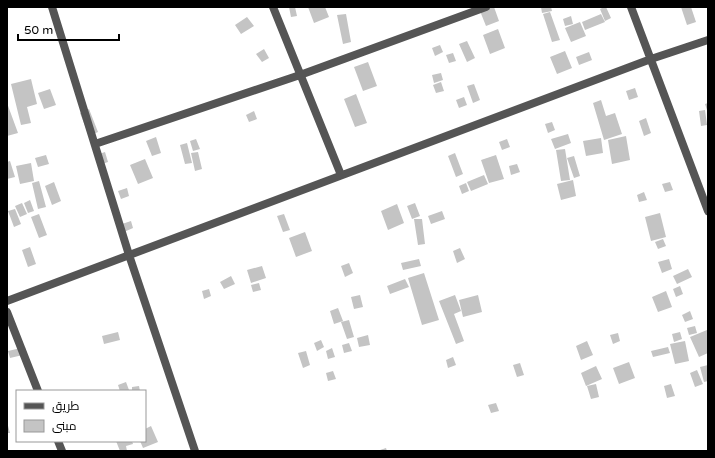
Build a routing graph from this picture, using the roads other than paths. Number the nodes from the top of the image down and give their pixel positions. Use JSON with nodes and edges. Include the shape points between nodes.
{"nodes":[{"id":1,"x":52,"y":7,"type":"edge"},
{"id":2,"x":273,"y":7,"type":"edge"},
{"id":3,"x":486,"y":7,"type":"edge"},
{"id":4,"x":631,"y":7,"type":"edge"},
{"id":5,"x":708,"y":40,"type":"edge"},
{"id":6,"x":651,"y":59,"type":"junction"},
{"id":7,"x":300,"y":75,"type":"junction"},
{"id":8,"x":94,"y":144,"type":"junction"},
{"id":9,"x":341,"y":175,"type":"junction"},
{"id":10,"x":708,"y":211,"type":"edge"},
{"id":11,"x":130,"y":255,"type":"junction"},
{"id":12,"x":7,"y":301,"type":"edge"},
{"id":13,"x":7,"y":312,"type":"edge"},
{"id":14,"x":38,"y":390,"type":"edge"},
{"id":15,"x":195,"y":451,"type":"edge"}],
"edges":[{"from":1,"to":8,"type":"street"},
{"from":2,"to":7,"type":"street"},
{"from":3,"to":7,"type":"street"},
{"from":4,"to":6,"type":"street"},
{"from":5,"to":6,"type":"street"},
{"from":6,"to":9,"type":"street"},
{"from":6,"to":10,"type":"street"},
{"from":7,"to":8,"type":"street"},
{"from":7,"to":9,"type":"street"},
{"from":8,"to":11,"type":"street"},
{"from":9,"to":11,"type":"street"},
{"from":11,"to":12,"type":"street"},
{"from":11,"to":15,"type":"street"},
{"from":13,"to":14,"type":"street"}]}
